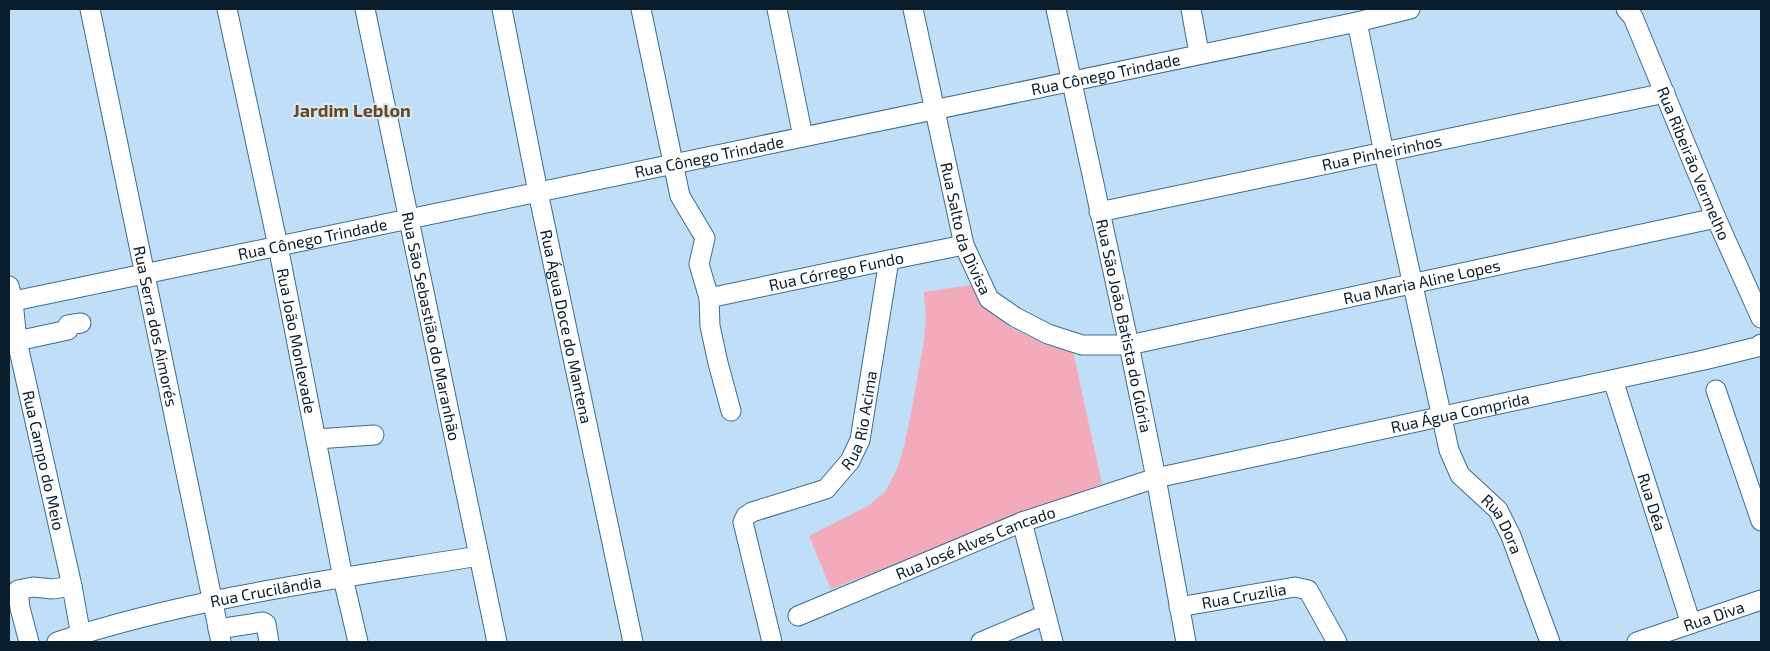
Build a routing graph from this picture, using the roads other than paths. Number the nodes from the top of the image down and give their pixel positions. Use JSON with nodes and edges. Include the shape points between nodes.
{"nodes":[{"id":1,"x":90,"y":9,"type":"edge"},
{"id":2,"x":227,"y":9,"type":"edge"},
{"id":3,"x":365,"y":9,"type":"edge"},
{"id":4,"x":502,"y":9,"type":"edge"},
{"id":5,"x":641,"y":9,"type":"edge"},
{"id":6,"x":777,"y":9,"type":"edge"},
{"id":7,"x":913,"y":9,"type":"edge"},
{"id":8,"x":1056,"y":9,"type":"edge"},
{"id":9,"x":1191,"y":9,"type":"edge"},
{"id":10,"x":1410,"y":9,"type":"edge"},
{"id":11,"x":1626,"y":9,"type":"edge"},
{"id":12,"x":1386,"y":12,"type":"edge"},
{"id":13,"x":1357,"y":22,"type":"junction"},
{"id":14,"x":1199,"y":54,"type":"junction"},
{"id":15,"x":1072,"y":81,"type":"junction"},
{"id":16,"x":1665,"y":93,"type":"junction"},
{"id":17,"x":934,"y":110,"type":"junction"},
{"id":18,"x":803,"y":137,"type":"junction"},
{"id":19,"x":1384,"y":153,"type":"junction"},
{"id":20,"x":673,"y":164,"type":"junction"},
{"id":21,"x":538,"y":192,"type":"junction"},
{"id":22,"x":1099,"y":212,"type":"junction"},
{"id":23,"x":409,"y":218,"type":"junction"},
{"id":24,"x":1716,"y":218,"type":"junction"},
{"id":25,"x":278,"y":246,"type":"junction"},
{"id":26,"x":964,"y":246,"type":"junction"},
{"id":27,"x":889,"y":260,"type":"junction"},
{"id":28,"x":145,"y":273,"type":"junction"},
{"id":29,"x":1412,"y":284,"type":"junction"},
{"id":30,"x":10,"y":296,"type":"edge"},
{"id":31,"x":709,"y":298,"type":"junction"},
{"id":32,"x":1761,"y":318,"type":"edge"},
{"id":33,"x":81,"y":324,"type":"dead end"},
{"id":34,"x":17,"y":341,"type":"junction"},
{"id":35,"x":1761,"y":344,"type":"edge"},
{"id":36,"x":1129,"y":345,"type":"junction"},
{"id":37,"x":1613,"y":380,"type":"junction"},
{"id":38,"x":1716,"y":390,"type":"dead end"},
{"id":39,"x":732,"y":411,"type":"dead end"},
{"id":40,"x":1441,"y":417,"type":"junction"},
{"id":41,"x":374,"y":435,"type":"dead end"},
{"id":42,"x":316,"y":439,"type":"junction"},
{"id":43,"x":1156,"y":478,"type":"junction"},
{"id":44,"x":1761,"y":521,"type":"edge"},
{"id":45,"x":1022,"y":522,"type":"junction"},
{"id":46,"x":479,"y":556,"type":"junction"},
{"id":47,"x":343,"y":578,"type":"junction"},
{"id":48,"x":72,"y":586,"type":"junction"},
{"id":49,"x":1761,"y":600,"type":"edge"},
{"id":50,"x":212,"y":601,"type":"junction"},
{"id":51,"x":1179,"y":607,"type":"junction"},
{"id":52,"x":1045,"y":615,"type":"junction"},
{"id":53,"x":798,"y":616,"type":"dead end"},
{"id":54,"x":1691,"y":624,"type":"junction"},
{"id":55,"x":220,"y":636,"type":"edge"},
{"id":56,"x":82,"y":638,"type":"edge"},
{"id":57,"x":29,"y":642,"type":"edge"},
{"id":58,"x":57,"y":642,"type":"edge"},
{"id":59,"x":269,"y":642,"type":"edge"},
{"id":60,"x":358,"y":642,"type":"edge"},
{"id":61,"x":497,"y":642,"type":"edge"},
{"id":62,"x":633,"y":642,"type":"edge"},
{"id":63,"x":772,"y":642,"type":"edge"},
{"id":64,"x":981,"y":642,"type":"edge"},
{"id":65,"x":1053,"y":642,"type":"edge"},
{"id":66,"x":1186,"y":642,"type":"edge"},
{"id":67,"x":1336,"y":642,"type":"edge"},
{"id":68,"x":1550,"y":642,"type":"edge"},
{"id":69,"x":1637,"y":642,"type":"edge"}],
"edges":[{"from":1,"to":28,"type":"street","name":"Rua Serra dos Aimorés"},
{"from":2,"to":25,"type":"street","name":"Rua João Monlevade"},
{"from":3,"to":23,"type":"street","name":"Rua São Sebastião do Maranhão"},
{"from":4,"to":21,"type":"street","name":"Rua Água Doce do Mantena"},
{"from":5,"to":20,"type":"street"},
{"from":6,"to":18,"type":"street"},
{"from":7,"to":17,"type":"street","name":"Rua Salto da Divisa"},
{"from":8,"to":15,"type":"street","name":"Rua São João Batista do Glória"},
{"from":9,"to":14,"type":"street"},
{"from":10,"to":12,"type":"street","name":"Rua Cônego Trindade"},
{"from":11,"to":16,"type":"street","name":"Rua Ribeirão Vermelho","via":[[1633,17]]},
{"from":12,"to":13,"type":"street","name":"Rua Cônego Trindade"},
{"from":13,"to":14,"type":"street","name":"Rua Cônego Trindade"},
{"from":13,"to":19,"type":"street","name":"Rua Dora"},
{"from":14,"to":15,"type":"street","name":"Rua Cônego Trindade"},
{"from":15,"to":17,"type":"street","name":"Rua Cônego Trindade"},
{"from":15,"to":22,"type":"street","name":"Rua São João Batista do Glória"},
{"from":16,"to":19,"type":"street","name":"Rua Pinheirinhos"},
{"from":16,"to":24,"type":"street","name":"Rua Ribeirão Vermelho"},
{"from":17,"to":18,"type":"street","name":"Rua Cônego Trindade"},
{"from":17,"to":26,"type":"street","name":"Rua Salto da Divisa"},
{"from":18,"to":20,"type":"street","name":"Rua Cônego Trindade"},
{"from":19,"to":22,"type":"street","name":"Rua Pinheirinhos"},
{"from":19,"to":29,"type":"street","name":"Rua Dora"},
{"from":20,"to":21,"type":"street","name":"Rua Cônego Trindade"},
{"from":20,"to":31,"type":"street","via":[[680,196],[705,238],[699,264]]},
{"from":21,"to":23,"type":"street","name":"Rua Cônego Trindade"},
{"from":21,"to":62,"type":"street","name":"Rua Água Doce do Mantena"},
{"from":22,"to":36,"type":"street","name":"Rua São João Batista do Glória"},
{"from":23,"to":25,"type":"street","name":"Rua Cônego Trindade"},
{"from":23,"to":46,"type":"street","name":"Rua São Sebastião do Maranhão"},
{"from":24,"to":29,"type":"street","name":"Rua Maria Aline Lopes"},
{"from":24,"to":32,"type":"street","name":"Rua Ribeirão Vermelho"},
{"from":25,"to":28,"type":"street","name":"Rua Cônego Trindade"},
{"from":25,"to":42,"type":"street","name":"Rua João Monlevade"},
{"from":26,"to":27,"type":"street","name":"Rua Córrego Fundo"},
{"from":26,"to":36,"type":"street","name":"Rua Salto da Divisa","via":[[989,299],[1015,317],[1048,334],[1082,345]]},
{"from":27,"to":31,"type":"street","name":"Rua Córrego Fundo"},
{"from":27,"to":63,"type":"street","name":"Rua Rio Acima","via":[[860,440],[850,461],[826,489],[752,512],[743,522]]},
{"from":28,"to":30,"type":"street","name":"Rua Cônego Trindade"},
{"from":28,"to":50,"type":"street","name":"Rua Serra dos Aimorés"},
{"from":29,"to":36,"type":"street","name":"Rua Maria Aline Lopes"},
{"from":29,"to":40,"type":"street","name":"Rua Dora"},
{"from":30,"to":34,"type":"street","name":"Rua Campo do Meio"},
{"from":31,"to":39,"type":"street","via":[[710,326]]},
{"from":33,"to":34,"type":"street"},
{"from":34,"to":48,"type":"street","name":"Rua Campo do Meio"},
{"from":35,"to":37,"type":"street","name":"Rua Água Comprida","via":[[1757,348]]},
{"from":36,"to":43,"type":"street","name":"Rua São João Batista do Glória"},
{"from":37,"to":40,"type":"street","name":"Rua Água Comprida"},
{"from":37,"to":54,"type":"street","name":"Rua Déa"},
{"from":38,"to":44,"type":"street"},
{"from":40,"to":43,"type":"street","name":"Rua Água Comprida"},
{"from":40,"to":68,"type":"street","name":"Rua Dora","via":[[1449,450],[1460,475],[1498,510],[1511,536]]},
{"from":41,"to":42,"type":"street"},
{"from":42,"to":47,"type":"street","name":"Rua João Monlevade"},
{"from":43,"to":45,"type":"street","name":"Rua José Alves Cancado"},
{"from":43,"to":51,"type":"street","name":"Rua São João Batista do Glória"},
{"from":45,"to":52,"type":"street"},
{"from":45,"to":53,"type":"street","name":"Rua José Alves Cancado"},
{"from":46,"to":47,"type":"street","name":"Rua Crucilândia"},
{"from":46,"to":61,"type":"street","name":"Rua São Sebastião do Maranhão"},
{"from":47,"to":50,"type":"street","name":"Rua Crucilândia"},
{"from":47,"to":60,"type":"street","name":"Rua João Monlevade"},
{"from":48,"to":56,"type":"street","name":"Rua Campo do Meio"},
{"from":48,"to":57,"type":"street","via":[[18,590]]},
{"from":49,"to":54,"type":"street","name":"Rua Diva"},
{"from":50,"to":55,"type":"street","name":"Rua Serra dos Aimorés"},
{"from":50,"to":56,"type":"street","name":"Rua Crucilândia"},
{"from":51,"to":66,"type":"street","name":"Rua São João Batista do Glória"},
{"from":51,"to":67,"type":"street","name":"Rua Cruzilia","via":[[1295,587],[1308,590]]},
{"from":52,"to":64,"type":"street"},
{"from":52,"to":65,"type":"street"},
{"from":54,"to":69,"type":"street","name":"Rua Diva"},
{"from":55,"to":59,"type":"street","via":[[263,622]]},
{"from":56,"to":58,"type":"street","name":"Rua Crucilândia"}]}
